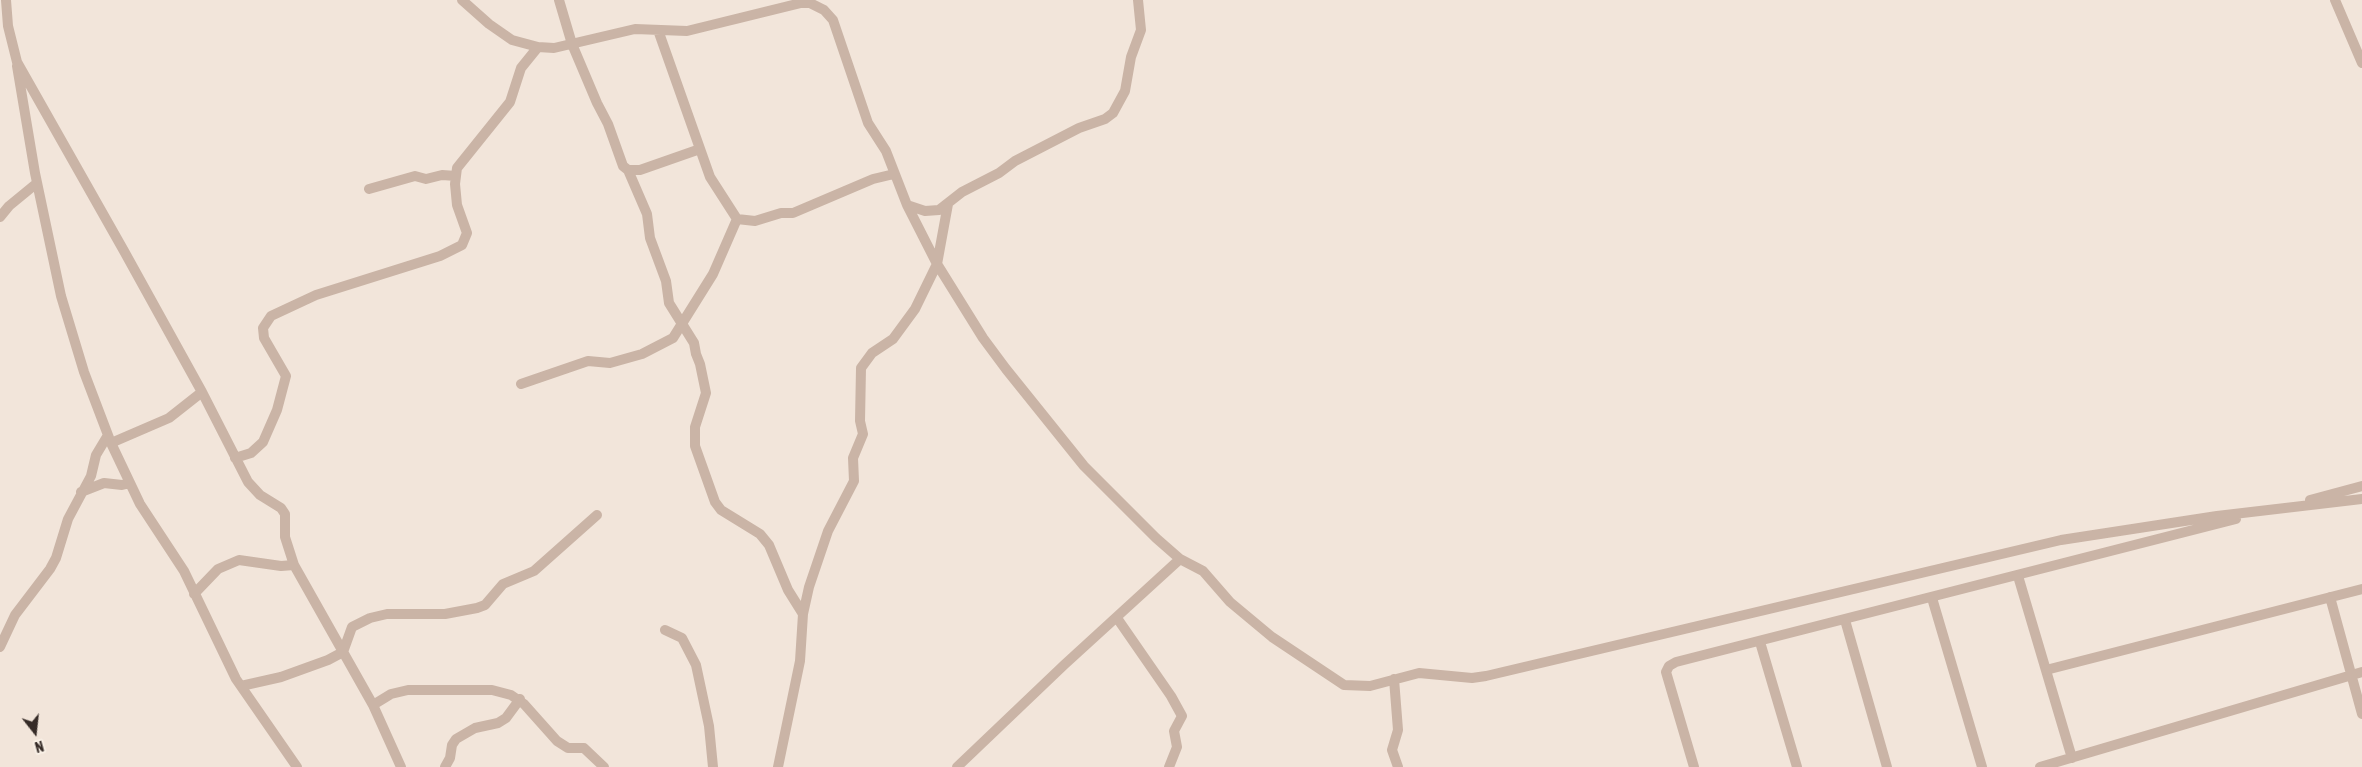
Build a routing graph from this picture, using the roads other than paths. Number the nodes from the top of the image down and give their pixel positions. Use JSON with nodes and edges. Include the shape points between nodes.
{"nodes":[{"id":1,"x":6,"y":0,"type":"edge"},
{"id":2,"x":462,"y":0,"type":"edge"},
{"id":3,"x":559,"y":0,"type":"edge"},
{"id":4,"x":1138,"y":0,"type":"edge"},
{"id":5,"x":2335,"y":0,"type":"edge"},
{"id":6,"x":811,"y":1,"type":"edge"},
{"id":7,"x":658,"y":30,"type":"junction"},
{"id":8,"x":572,"y":44,"type":"junction"},
{"id":9,"x":538,"y":47,"type":"junction"},
{"id":10,"x":17,"y":62,"type":"junction"},
{"id":11,"x":2362,"y":63,"type":"edge"},
{"id":12,"x":700,"y":149,"type":"junction"},
{"id":13,"x":628,"y":170,"type":"junction"},
{"id":14,"x":894,"y":174,"type":"junction"},
{"id":15,"x":456,"y":176,"type":"junction"},
{"id":16,"x":37,"y":183,"type":"junction"},
{"id":17,"x":369,"y":189,"type":"dead end"},
{"id":18,"x":948,"y":204,"type":"junction"},
{"id":19,"x":907,"y":205,"type":"junction"},
{"id":20,"x":0,"y":217,"type":"edge"},
{"id":21,"x":737,"y":219,"type":"junction"},
{"id":22,"x":937,"y":264,"type":"junction"},
{"id":23,"x":682,"y":325,"type":"junction"},
{"id":24,"x":521,"y":384,"type":"dead end"},
{"id":25,"x":202,"y":392,"type":"junction"},
{"id":26,"x":110,"y":439,"type":"junction"},
{"id":27,"x":235,"y":458,"type":"junction"},
{"id":28,"x":130,"y":483,"type":"junction"},
{"id":29,"x":2362,"y":487,"type":"edge"},
{"id":30,"x":80,"y":493,"type":"junction"},
{"id":31,"x":2362,"y":499,"type":"edge"},
{"id":32,"x":2273,"y":510,"type":"junction"},
{"id":33,"x":597,"y":516,"type":"dead end"},
{"id":34,"x":1180,"y":559,"type":"junction"},
{"id":35,"x":294,"y":565,"type":"junction"},
{"id":36,"x":2018,"y":576,"type":"junction"},
{"id":37,"x":2362,"y":589,"type":"edge"},
{"id":38,"x":194,"y":594,"type":"junction"},
{"id":39,"x":2330,"y":597,"type":"junction"},
{"id":40,"x":1932,"y":598,"type":"junction"},
{"id":41,"x":803,"y":614,"type":"junction"},
{"id":42,"x":1117,"y":618,"type":"junction"},
{"id":43,"x":1845,"y":620,"type":"junction"},
{"id":44,"x":665,"y":630,"type":"dead end"},
{"id":45,"x":1760,"y":642,"type":"junction"},
{"id":46,"x":0,"y":647,"type":"edge"},
{"id":47,"x":343,"y":652,"type":"junction"},
{"id":48,"x":2046,"y":670,"type":"junction"},
{"id":49,"x":2362,"y":672,"type":"edge"},
{"id":50,"x":2351,"y":676,"type":"junction"},
{"id":51,"x":1394,"y":679,"type":"junction"},
{"id":52,"x":241,"y":686,"type":"junction"},
{"id":53,"x":520,"y":699,"type":"junction"},
{"id":54,"x":377,"y":702,"type":"junction"},
{"id":55,"x":2362,"y":714,"type":"edge"},
{"id":56,"x":2072,"y":758,"type":"junction"},
{"id":57,"x":297,"y":767,"type":"edge"},
{"id":58,"x":401,"y":767,"type":"edge"},
{"id":59,"x":445,"y":767,"type":"edge"},
{"id":60,"x":604,"y":767,"type":"edge"},
{"id":61,"x":713,"y":767,"type":"edge"},
{"id":62,"x":778,"y":767,"type":"edge"},
{"id":63,"x":957,"y":767,"type":"edge"},
{"id":64,"x":1169,"y":767,"type":"edge"},
{"id":65,"x":1398,"y":767,"type":"edge"},
{"id":66,"x":1694,"y":767,"type":"edge"},
{"id":67,"x":1797,"y":767,"type":"edge"},
{"id":68,"x":1887,"y":767,"type":"edge"},
{"id":69,"x":1982,"y":767,"type":"edge"},
{"id":70,"x":2040,"y":767,"type":"edge"}],
"edges":[{"from":1,"to":10,"type":"street","via":[[9,33]]},
{"from":2,"to":9,"type":"street","via":[[506,36]]},
{"from":3,"to":8,"type":"street"},
{"from":4,"to":18,"type":"street","via":[[1141,30],[1131,57],[1125,91],[1113,113],[1016,161],[962,192]]},
{"from":5,"to":11,"type":"street"},
{"from":6,"to":7,"type":"street","via":[[687,31]]},
{"from":6,"to":14,"type":"street","via":[[833,20],[868,123],[886,151]]},
{"from":7,"to":8,"type":"street","via":[[625,30]]},
{"from":7,"to":12,"type":"street"},
{"from":8,"to":9,"type":"street"},
{"from":8,"to":13,"type":"street","via":[[608,124],[620,162]]},
{"from":9,"to":15,"type":"street","via":[[521,68],[510,102],[472,146],[457,168]]},
{"from":10,"to":16,"type":"street"},
{"from":10,"to":25,"type":"street"},
{"from":12,"to":13,"type":"street","via":[[653,167]]},
{"from":12,"to":21,"type":"street","via":[[710,177]]},
{"from":13,"to":23,"type":"street","via":[[647,214],[650,238],[666,281],[669,303]]},
{"from":14,"to":19,"type":"street"},
{"from":14,"to":21,"type":"street","via":[[873,179],[792,213],[755,221]]},
{"from":15,"to":17,"type":"street","via":[[426,179],[415,176]]},
{"from":15,"to":27,"type":"street","via":[[457,205],[468,233],[462,245],[440,256],[316,295],[270,316],[263,328],[264,338],[286,376],[264,442],[250,453]]},
{"from":16,"to":20,"type":"street"},
{"from":16,"to":26,"type":"street","via":[[60,296]]},
{"from":18,"to":19,"type":"street","via":[[933,212]]},
{"from":18,"to":22,"type":"street"},
{"from":19,"to":22,"type":"street"},
{"from":21,"to":23,"type":"street","via":[[713,274]]},
{"from":22,"to":34,"type":"street","via":[[983,338],[1062,440],[1129,513]]},
{"from":22,"to":41,"type":"street","via":[[915,308],[893,339],[872,353],[861,368],[860,421],[863,434],[854,458],[854,481],[828,531],[813,572]]},
{"from":23,"to":24,"type":"street","via":[[673,338],[642,354],[610,363],[588,361]]},
{"from":23,"to":41,"type":"street","via":[[694,343],[706,387],[694,437],[715,502],[721,510],[760,534]]},
{"from":25,"to":26,"type":"street","via":[[169,418]]},
{"from":25,"to":27,"type":"street"},
{"from":26,"to":28,"type":"street"},
{"from":26,"to":30,"type":"street","via":[[96,455],[90,476]]},
{"from":27,"to":35,"type":"street","via":[[248,482],[285,514],[284,537]]},
{"from":28,"to":30,"type":"street","via":[[122,486],[104,483]]},
{"from":28,"to":38,"type":"street","via":[[155,530],[184,571]]},
{"from":29,"to":32,"type":"street"},
{"from":30,"to":46,"type":"street","via":[[50,569],[15,615]]},
{"from":31,"to":32,"type":"street"},
{"from":32,"to":36,"type":"street"},
{"from":32,"to":51,"type":"street","via":[[2061,540],[1486,676],[1472,678],[1418,673]]},
{"from":33,"to":47,"type":"street","via":[[534,571],[503,584],[485,605],[445,614],[387,614],[370,618],[352,627]]},
{"from":34,"to":42,"type":"street"},
{"from":34,"to":51,"type":"street","via":[[1203,571],[1230,602],[1272,637],[1344,686],[1370,686]]},
{"from":35,"to":38,"type":"street","via":[[239,560],[218,569]]},
{"from":35,"to":47,"type":"street"},
{"from":36,"to":40,"type":"street"},
{"from":36,"to":48,"type":"street"},
{"from":37,"to":39,"type":"street"},
{"from":38,"to":52,"type":"street"},
{"from":39,"to":48,"type":"street"},
{"from":39,"to":50,"type":"street"},
{"from":40,"to":43,"type":"street"},
{"from":40,"to":69,"type":"street"},
{"from":41,"to":62,"type":"street","via":[[800,661]]},
{"from":42,"to":63,"type":"street"},
{"from":42,"to":64,"type":"street","via":[[1182,716],[1174,732],[1177,744]]},
{"from":43,"to":45,"type":"street"},
{"from":43,"to":68,"type":"street"},
{"from":44,"to":61,"type":"street","via":[[682,638],[696,665],[709,726]]},
{"from":45,"to":66,"type":"street","via":[[1669,666],[1666,672]]},
{"from":45,"to":67,"type":"street"},
{"from":47,"to":52,"type":"street","via":[[307,669]]},
{"from":47,"to":54,"type":"street","via":[[368,695]]},
{"from":48,"to":56,"type":"street"},
{"from":49,"to":50,"type":"street"},
{"from":50,"to":55,"type":"street"},
{"from":50,"to":56,"type":"street"},
{"from":51,"to":65,"type":"street","via":[[1398,730],[1392,750]]},
{"from":52,"to":57,"type":"street"},
{"from":53,"to":54,"type":"street","via":[[492,690],[408,690]]},
{"from":53,"to":59,"type":"street","via":[[506,718],[498,723],[470,730],[456,739]]},
{"from":53,"to":60,"type":"street","via":[[557,741],[568,748],[584,748]]},
{"from":54,"to":58,"type":"street"},
{"from":56,"to":70,"type":"street"}]}
